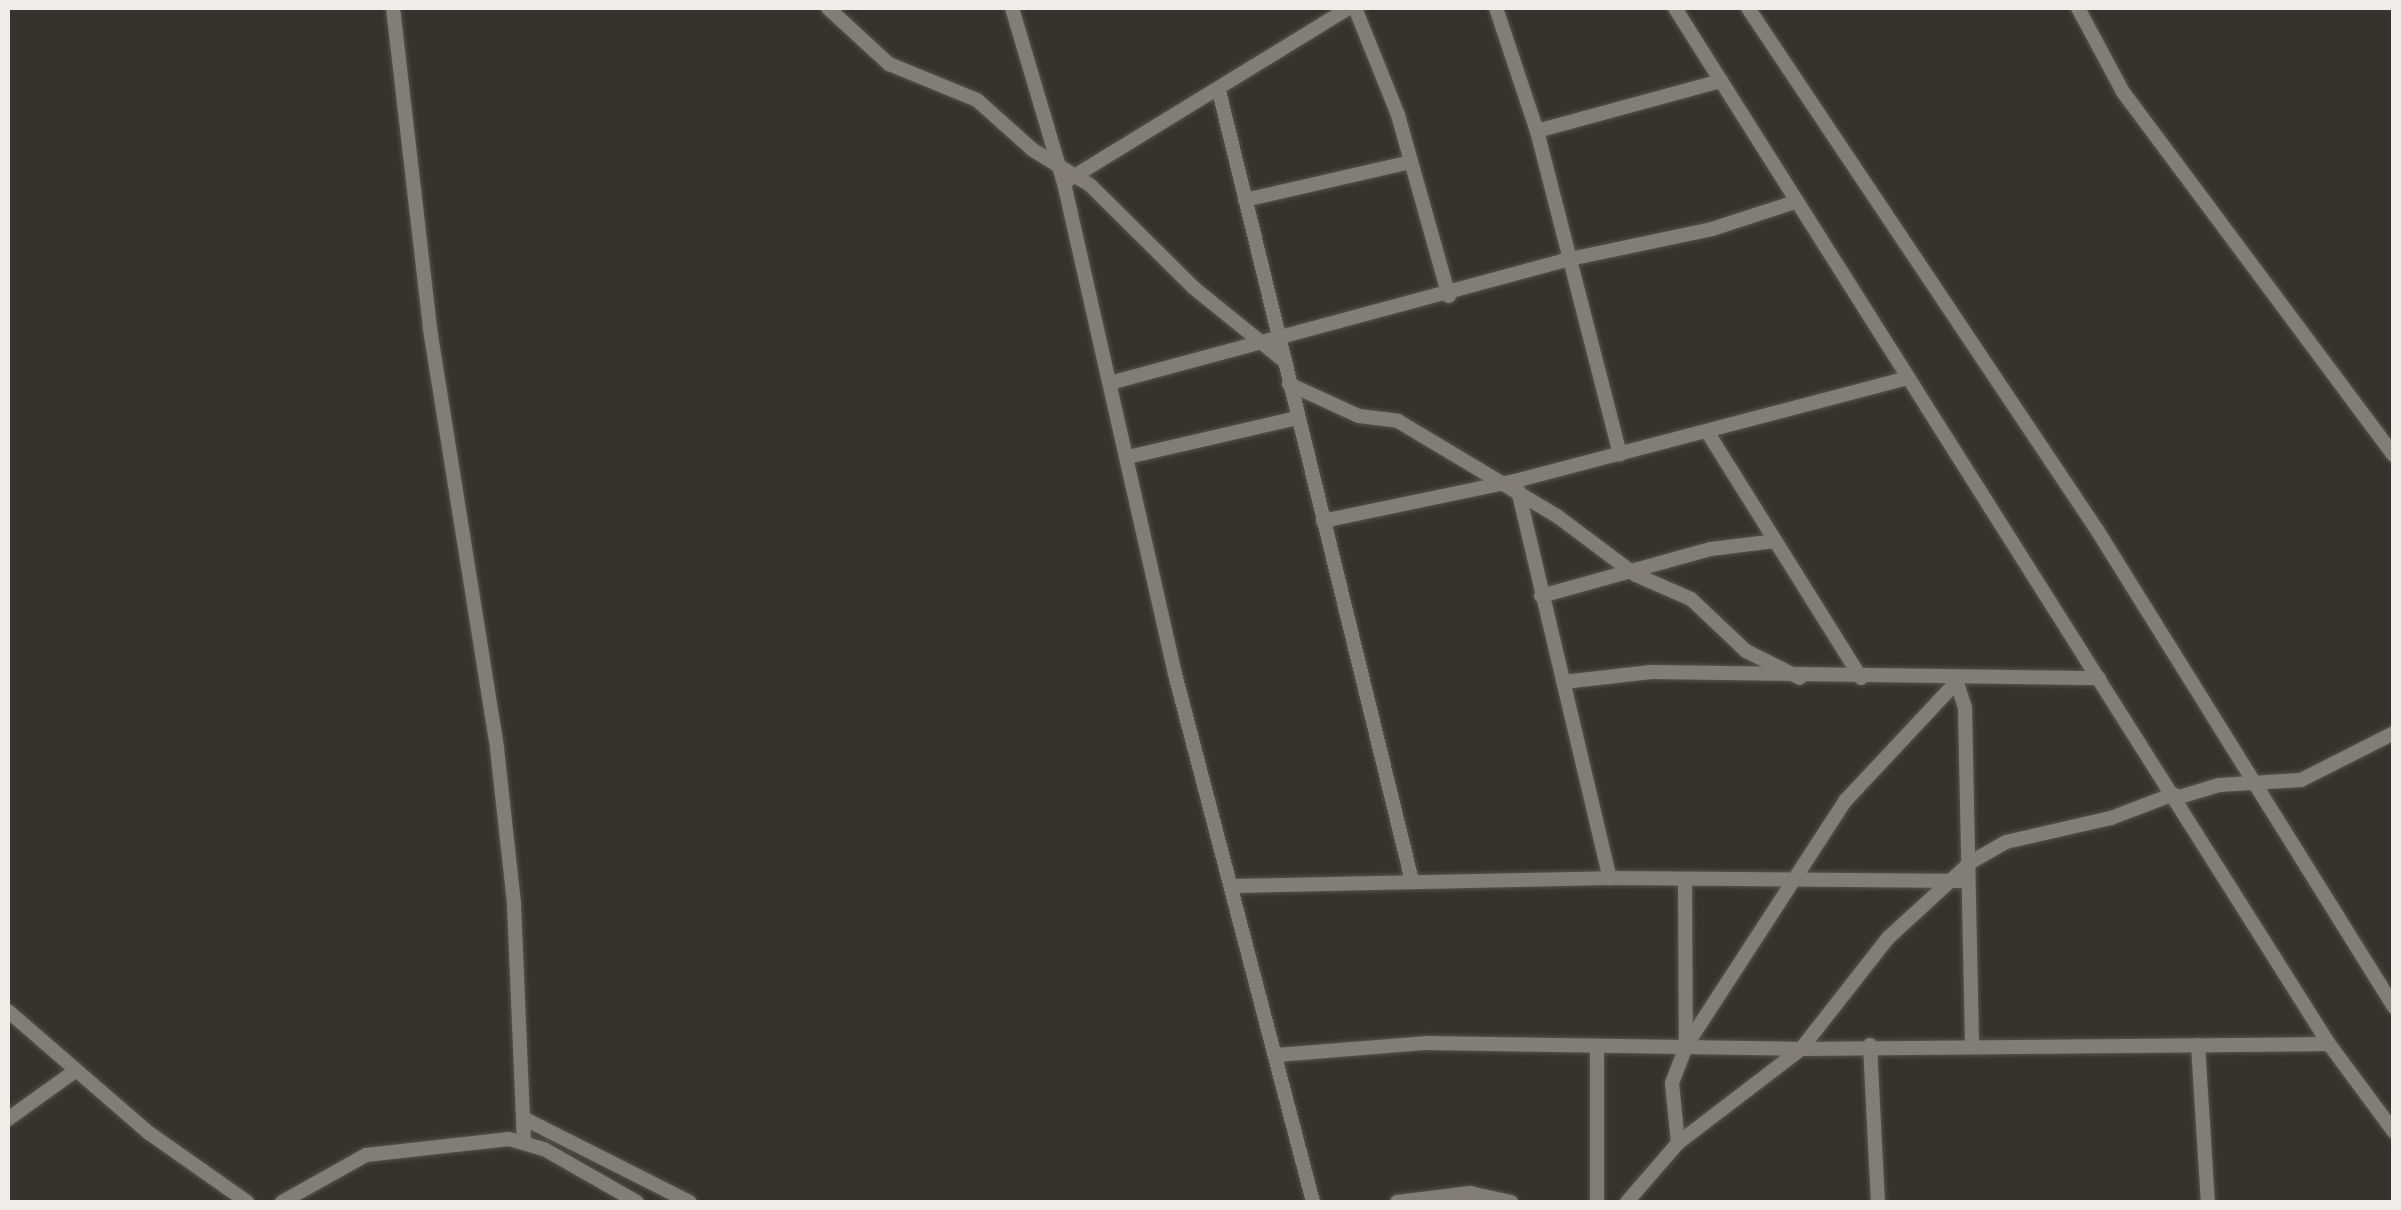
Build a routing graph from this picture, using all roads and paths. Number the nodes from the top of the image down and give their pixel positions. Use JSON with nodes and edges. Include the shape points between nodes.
{"nodes":[{"id":1,"x":392,"y":8,"type":"edge"},
{"id":2,"x":828,"y":8,"type":"edge"},
{"id":3,"x":1012,"y":8,"type":"edge"},
{"id":4,"x":1352,"y":8,"type":"edge"},
{"id":5,"x":1496,"y":8,"type":"edge"},
{"id":6,"x":1675,"y":8,"type":"edge"},
{"id":7,"x":1748,"y":8,"type":"edge"},
{"id":8,"x":2078,"y":8,"type":"edge"},
{"id":9,"x":1721,"y":81,"type":"junction"},
{"id":10,"x":1218,"y":91,"type":"junction"},
{"id":11,"x":1537,"y":131,"type":"junction"},
{"id":12,"x":1411,"y":162,"type":"junction"},
{"id":13,"x":1057,"y":166,"type":"junction"},
{"id":14,"x":1069,"y":180,"type":"junction"},
{"id":15,"x":1245,"y":200,"type":"junction"},
{"id":16,"x":1795,"y":202,"type":"junction"},
{"id":17,"x":1570,"y":259,"type":"junction"},
{"id":18,"x":1449,"y":296,"type":"junction"},
{"id":19,"x":1277,"y":338,"type":"junction"},
{"id":20,"x":1262,"y":344,"type":"junction"},
{"id":21,"x":1282,"y":360,"type":"junction"},
{"id":22,"x":1908,"y":378,"type":"junction"},
{"id":23,"x":1110,"y":383,"type":"junction"},
{"id":24,"x":1288,"y":383,"type":"junction"},
{"id":25,"x":1297,"y":418,"type":"junction"},
{"id":26,"x":1708,"y":433,"type":"junction"},
{"id":27,"x":2394,"y":454,"type":"edge"},
{"id":28,"x":1620,"y":455,"type":"junction"},
{"id":29,"x":1128,"y":457,"type":"junction"},
{"id":30,"x":1511,"y":487,"type":"junction"},
{"id":31,"x":1323,"y":521,"type":"junction"},
{"id":32,"x":1774,"y":541,"type":"junction"},
{"id":33,"x":1629,"y":570,"type":"junction"},
{"id":34,"x":1541,"y":596,"type":"junction"},
{"id":35,"x":1800,"y":678,"type":"junction"},
{"id":36,"x":1861,"y":678,"type":"junction"},
{"id":37,"x":2099,"y":678,"type":"junction"},
{"id":38,"x":1959,"y":680,"type":"junction"},
{"id":39,"x":1563,"y":682,"type":"junction"},
{"id":40,"x":2394,"y":733,"type":"edge"},
{"id":41,"x":2255,"y":783,"type":"junction"},
{"id":42,"x":2175,"y":796,"type":"junction"},
{"id":43,"x":1960,"y":877,"type":"junction"},
{"id":44,"x":1610,"y":878,"type":"junction"},
{"id":45,"x":1792,"y":878,"type":"junction"},
{"id":46,"x":1685,"y":880,"type":"junction"},
{"id":47,"x":1412,"y":881,"type":"junction"},
{"id":48,"x":1234,"y":886,"type":"junction"},
{"id":49,"x":2394,"y":1007,"type":"edge"},
{"id":50,"x":8,"y":1010,"type":"edge"},
{"id":51,"x":2329,"y":1044,"type":"junction"},
{"id":52,"x":1870,"y":1045,"type":"junction"},
{"id":53,"x":1972,"y":1045,"type":"junction"},
{"id":54,"x":2198,"y":1045,"type":"junction"},
{"id":55,"x":1686,"y":1046,"type":"junction"},
{"id":56,"x":1597,"y":1048,"type":"junction"},
{"id":57,"x":1801,"y":1049,"type":"junction"},
{"id":58,"x":1277,"y":1055,"type":"junction"},
{"id":59,"x":75,"y":1071,"type":"junction"},
{"id":60,"x":8,"y":1119,"type":"edge"},
{"id":61,"x":527,"y":1120,"type":"junction"},
{"id":62,"x":2394,"y":1132,"type":"edge"},
{"id":63,"x":524,"y":1141,"type":"junction"},
{"id":64,"x":1678,"y":1143,"type":"junction"},
{"id":65,"x":247,"y":1202,"type":"edge"},
{"id":66,"x":282,"y":1202,"type":"edge"},
{"id":67,"x":637,"y":1202,"type":"edge"},
{"id":68,"x":689,"y":1202,"type":"edge"},
{"id":69,"x":1313,"y":1202,"type":"edge"},
{"id":70,"x":1397,"y":1202,"type":"edge"},
{"id":71,"x":1511,"y":1202,"type":"edge"},
{"id":72,"x":1597,"y":1202,"type":"edge"},
{"id":73,"x":1628,"y":1202,"type":"edge"},
{"id":74,"x":1878,"y":1202,"type":"edge"},
{"id":75,"x":2208,"y":1202,"type":"edge"}],
"edges":[{"from":1,"to":61,"type":"street","via":[[430,329],[497,748]]},
{"from":2,"to":13,"type":"street","via":[[889,64],[976,100]]},
{"from":3,"to":13,"type":"street"},
{"from":4,"to":10,"type":"street"},
{"from":4,"to":12,"type":"street"},
{"from":5,"to":11,"type":"street"},
{"from":6,"to":9,"type":"street"},
{"from":7,"to":41,"type":"street","via":[[2097,530]]},
{"from":8,"to":27,"type":"street","via":[[2122,92]]},
{"from":9,"to":11,"type":"street"},
{"from":9,"to":16,"type":"street"},
{"from":10,"to":14,"type":"street"},
{"from":10,"to":15,"type":"street"},
{"from":11,"to":17,"type":"street"},
{"from":12,"to":15,"type":"street"},
{"from":12,"to":18,"type":"street"},
{"from":13,"to":14,"type":"street"},
{"from":14,"to":20,"type":"street"},
{"from":14,"to":23,"type":"street"},
{"from":15,"to":19,"type":"street"},
{"from":16,"to":17,"type":"street","via":[[1712,229]]},
{"from":16,"to":22,"type":"street"},
{"from":17,"to":18,"type":"street"},
{"from":17,"to":28,"type":"street"},
{"from":18,"to":19,"type":"street"},
{"from":19,"to":20,"type":"street"},
{"from":19,"to":21,"type":"street"},
{"from":20,"to":21,"type":"street"},
{"from":20,"to":23,"type":"street"},
{"from":21,"to":24,"type":"street"},
{"from":22,"to":26,"type":"street"},
{"from":22,"to":37,"type":"street"},
{"from":23,"to":29,"type":"street"},
{"from":24,"to":25,"type":"street"},
{"from":24,"to":30,"type":"street","via":[[1359,416],[1396,420]]},
{"from":25,"to":29,"type":"street"},
{"from":25,"to":31,"type":"street"},
{"from":26,"to":28,"type":"street"},
{"from":26,"to":32,"type":"street"},
{"from":28,"to":30,"type":"street"},
{"from":29,"to":48,"type":"street","via":[[1176,674]]},
{"from":30,"to":31,"type":"street"},
{"from":30,"to":33,"type":"street"},
{"from":30,"to":34,"type":"street"},
{"from":31,"to":47,"type":"street"},
{"from":32,"to":33,"type":"street","via":[[1710,548]]},
{"from":32,"to":36,"type":"street"},
{"from":33,"to":34,"type":"street"},
{"from":33,"to":35,"type":"street","via":[[1691,599],[1739,646]]},
{"from":34,"to":39,"type":"street"},
{"from":35,"to":36,"type":"street"},
{"from":35,"to":39,"type":"street","via":[[1651,672]]},
{"from":36,"to":38,"type":"street"},
{"from":37,"to":38,"type":"street"},
{"from":37,"to":42,"type":"street"},
{"from":38,"to":43,"type":"street","via":[[1965,708]]},
{"from":38,"to":45,"type":"street","via":[[1846,800]]},
{"from":39,"to":44,"type":"street"},
{"from":40,"to":41,"type":"street","via":[[2301,780]]},
{"from":41,"to":42,"type":"street"},
{"from":41,"to":49,"type":"street"},
{"from":42,"to":43,"type":"street","via":[[2006,842]]},
{"from":42,"to":51,"type":"street"},
{"from":43,"to":45,"type":"street"},
{"from":43,"to":53,"type":"street"},
{"from":43,"to":57,"type":"street","via":[[1888,938]]},
{"from":44,"to":46,"type":"street"},
{"from":44,"to":47,"type":"street"},
{"from":45,"to":46,"type":"street"},
{"from":45,"to":55,"type":"street","via":[[1740,971]]},
{"from":46,"to":55,"type":"street"},
{"from":47,"to":48,"type":"street"},
{"from":48,"to":58,"type":"street"},
{"from":50,"to":59,"type":"street"},
{"from":51,"to":54,"type":"street"},
{"from":51,"to":62,"type":"street"},
{"from":52,"to":53,"type":"street"},
{"from":52,"to":57,"type":"street"},
{"from":52,"to":74,"type":"street"},
{"from":53,"to":54,"type":"street"},
{"from":54,"to":75,"type":"street"},
{"from":55,"to":56,"type":"street"},
{"from":55,"to":57,"type":"street"},
{"from":55,"to":64,"type":"street","via":[[1672,1083]]},
{"from":56,"to":58,"type":"street","via":[[1425,1043]]},
{"from":56,"to":72,"type":"street"},
{"from":57,"to":64,"type":"street"},
{"from":58,"to":69,"type":"street"},
{"from":59,"to":60,"type":"street"},
{"from":59,"to":65,"type":"street"},
{"from":61,"to":63,"type":"street"},
{"from":61,"to":68,"type":"street"},
{"from":63,"to":66,"type":"street","via":[[366,1155]]},
{"from":63,"to":67,"type":"street"},
{"from":64,"to":73,"type":"street"},
{"from":70,"to":71,"type":"street","via":[[1470,1193]]}]}
